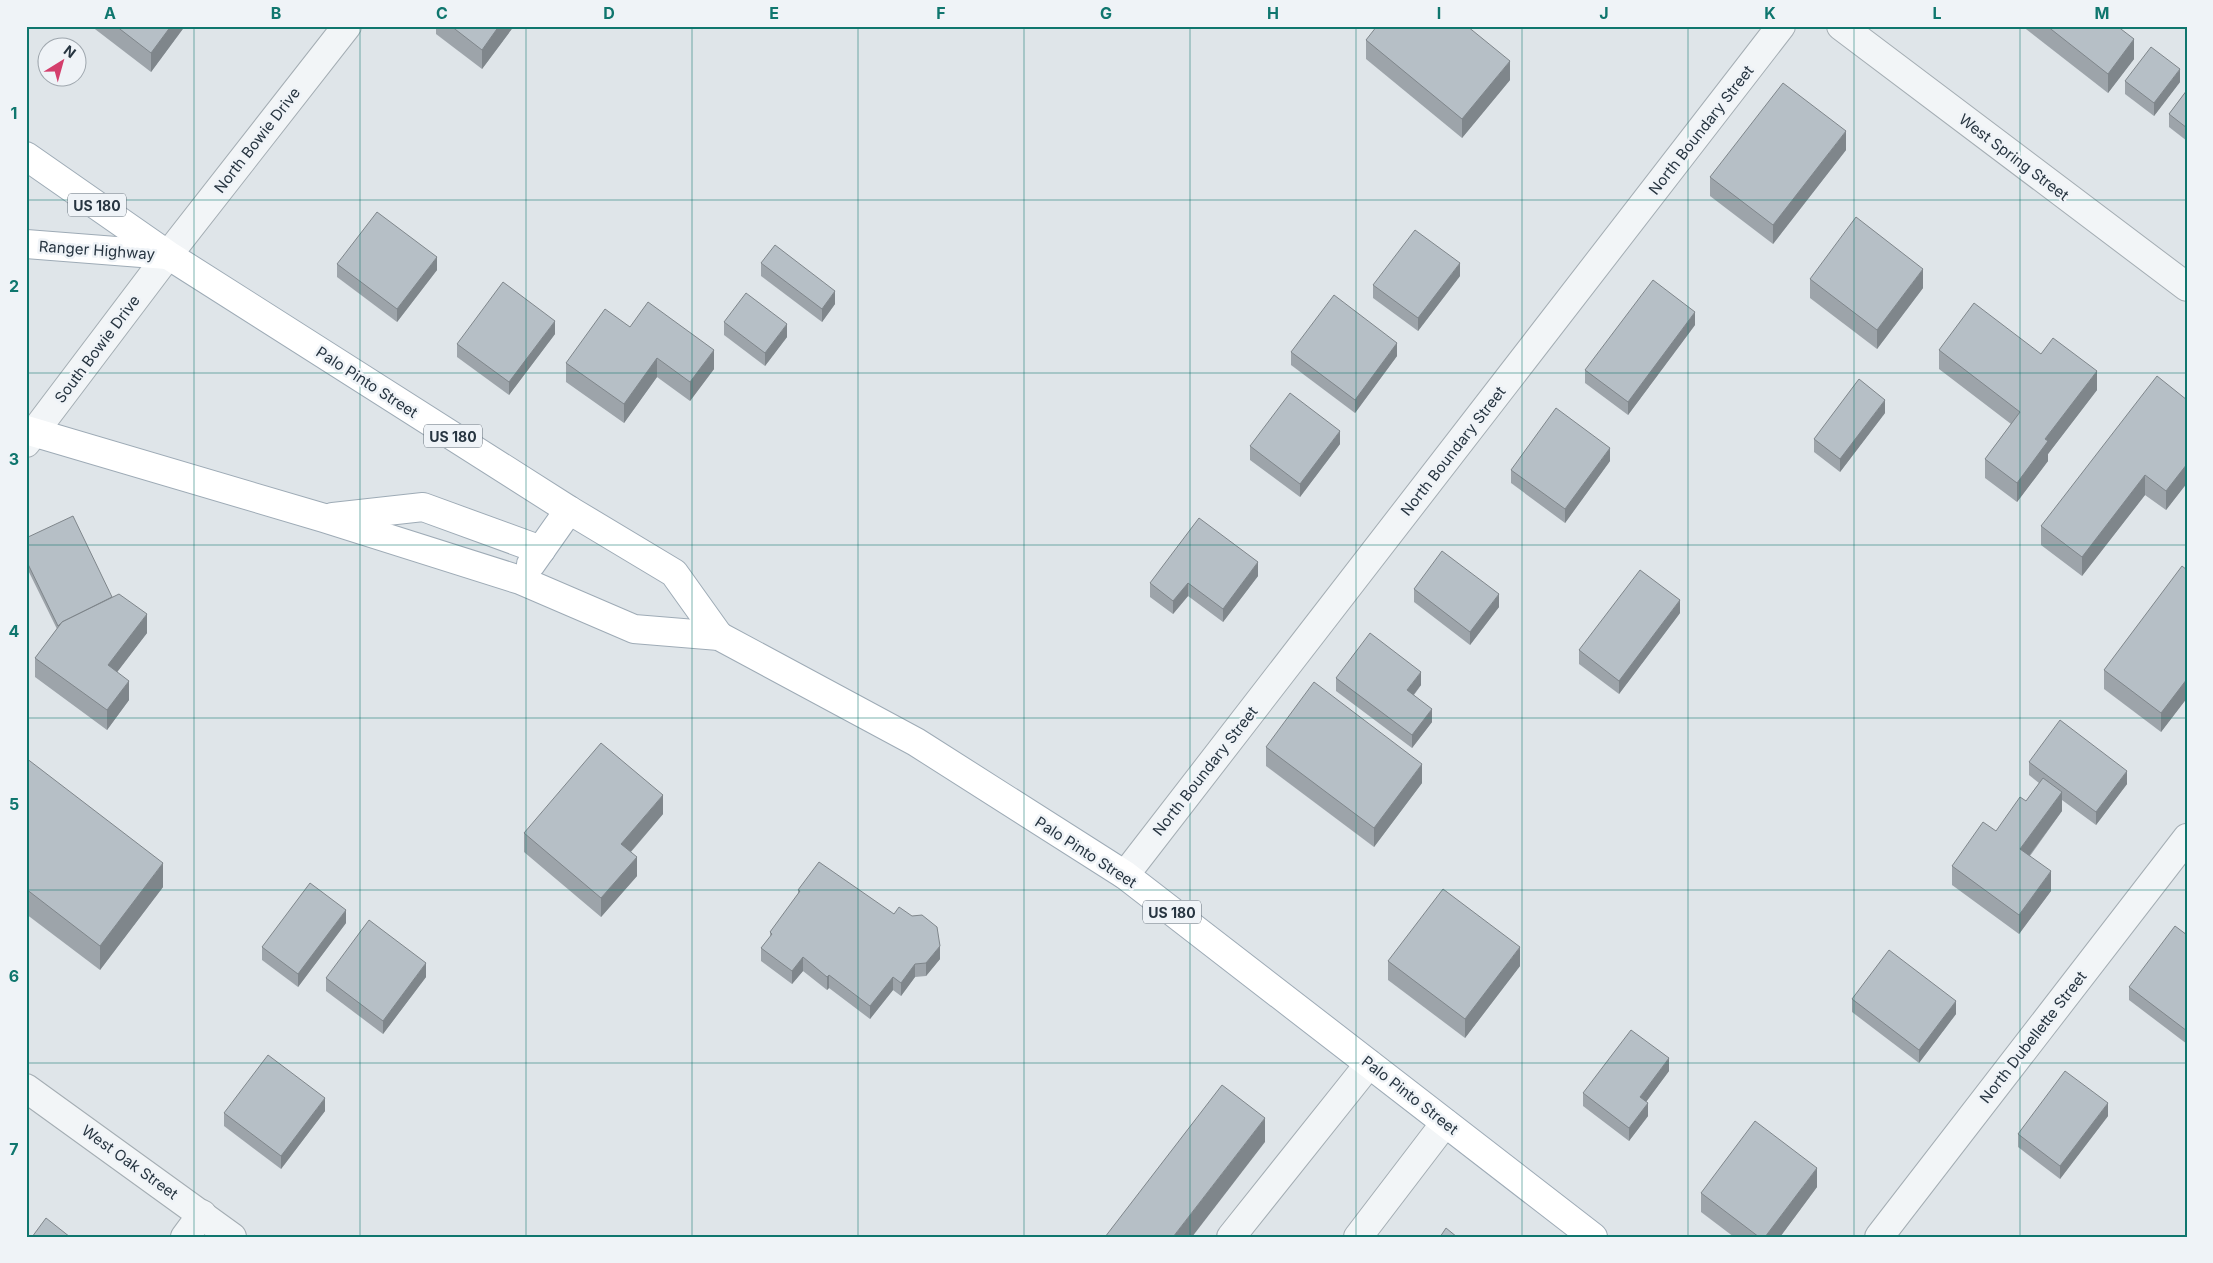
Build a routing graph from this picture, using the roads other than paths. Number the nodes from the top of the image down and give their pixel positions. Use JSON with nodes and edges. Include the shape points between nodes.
{"nodes":[{"id":1,"x":347,"y":26,"type":"edge"},
{"id":2,"x":1781,"y":26,"type":"edge"},
{"id":3,"x":1841,"y":26,"type":"edge"},
{"id":4,"x":26,"y":156,"type":"edge"},
{"id":5,"x":26,"y":244,"type":"edge"},
{"id":6,"x":168,"y":255,"type":"junction"},
{"id":7,"x":2187,"y":287,"type":"edge"},
{"id":8,"x":28,"y":432,"type":"edge"},
{"id":9,"x":569,"y":510,"type":"junction"},
{"id":10,"x":324,"y":518,"type":"junction"},
{"id":11,"x":541,"y":550,"type":"junction"},
{"id":12,"x":520,"y":580,"type":"junction"},
{"id":13,"x":719,"y":636,"type":"junction"},
{"id":14,"x":2187,"y":838,"type":"edge"},
{"id":15,"x":1125,"y":875,"type":"junction"},
{"id":16,"x":1369,"y":1064,"type":"junction"},
{"id":17,"x":26,"y":1088,"type":"edge"},
{"id":18,"x":1445,"y":1123,"type":"junction"},
{"id":19,"x":202,"y":1214,"type":"junction"},
{"id":20,"x":185,"y":1237,"type":"edge"},
{"id":21,"x":232,"y":1237,"type":"edge"},
{"id":22,"x":1231,"y":1237,"type":"edge"},
{"id":23,"x":1358,"y":1237,"type":"edge"},
{"id":24,"x":1593,"y":1237,"type":"edge"},
{"id":25,"x":1879,"y":1237,"type":"edge"}],
"edges":[{"from":1,"to":6,"type":"street","name":"North Bowie Drive"},
{"from":2,"to":15,"type":"street","name":"North Boundary Street"},
{"from":3,"to":7,"type":"street","name":"West Spring Street"},
{"from":4,"to":6,"type":"main road","name":"Palo Pinto Street","number":"US 180"},
{"from":5,"to":6,"type":"main road","name":"Ranger Highway"},
{"from":6,"to":8,"type":"street","name":"South Bowie Drive"},
{"from":6,"to":9,"type":"main road","name":"Palo Pinto Street","number":"US 180"},
{"from":8,"to":10,"type":"main road","name":"Palo Pinto Street","number":"US 180"},
{"from":9,"to":11,"type":"main road"},
{"from":9,"to":13,"type":"main road","name":"Palo Pinto Street","number":"US 180","via":[[674,573]]},
{"from":10,"to":11,"type":"main road","via":[[423,507]]},
{"from":10,"to":12,"type":"main road","name":"Palo Pinto Street","number":"US 180"},
{"from":11,"to":12,"type":"main road"},
{"from":12,"to":13,"type":"main road","name":"Palo Pinto Street","number":"US 180","via":[[634,629]]},
{"from":13,"to":15,"type":"main road","name":"Palo Pinto Street","number":"US 180","via":[[916,742]]},
{"from":14,"to":25,"type":"street","name":"North Dubellette Street"},
{"from":15,"to":16,"type":"main road","name":"Palo Pinto Street","number":"US 180"},
{"from":16,"to":18,"type":"main road","name":"Palo Pinto Street","number":"US 180"},
{"from":16,"to":22,"type":"street"},
{"from":17,"to":19,"type":"street","name":"West Oak Street"},
{"from":18,"to":23,"type":"street"},
{"from":18,"to":24,"type":"main road","name":"Palo Pinto Street","number":"US 180"},
{"from":19,"to":20,"type":"street"},
{"from":19,"to":21,"type":"street","name":"West Oak Street"}]}
